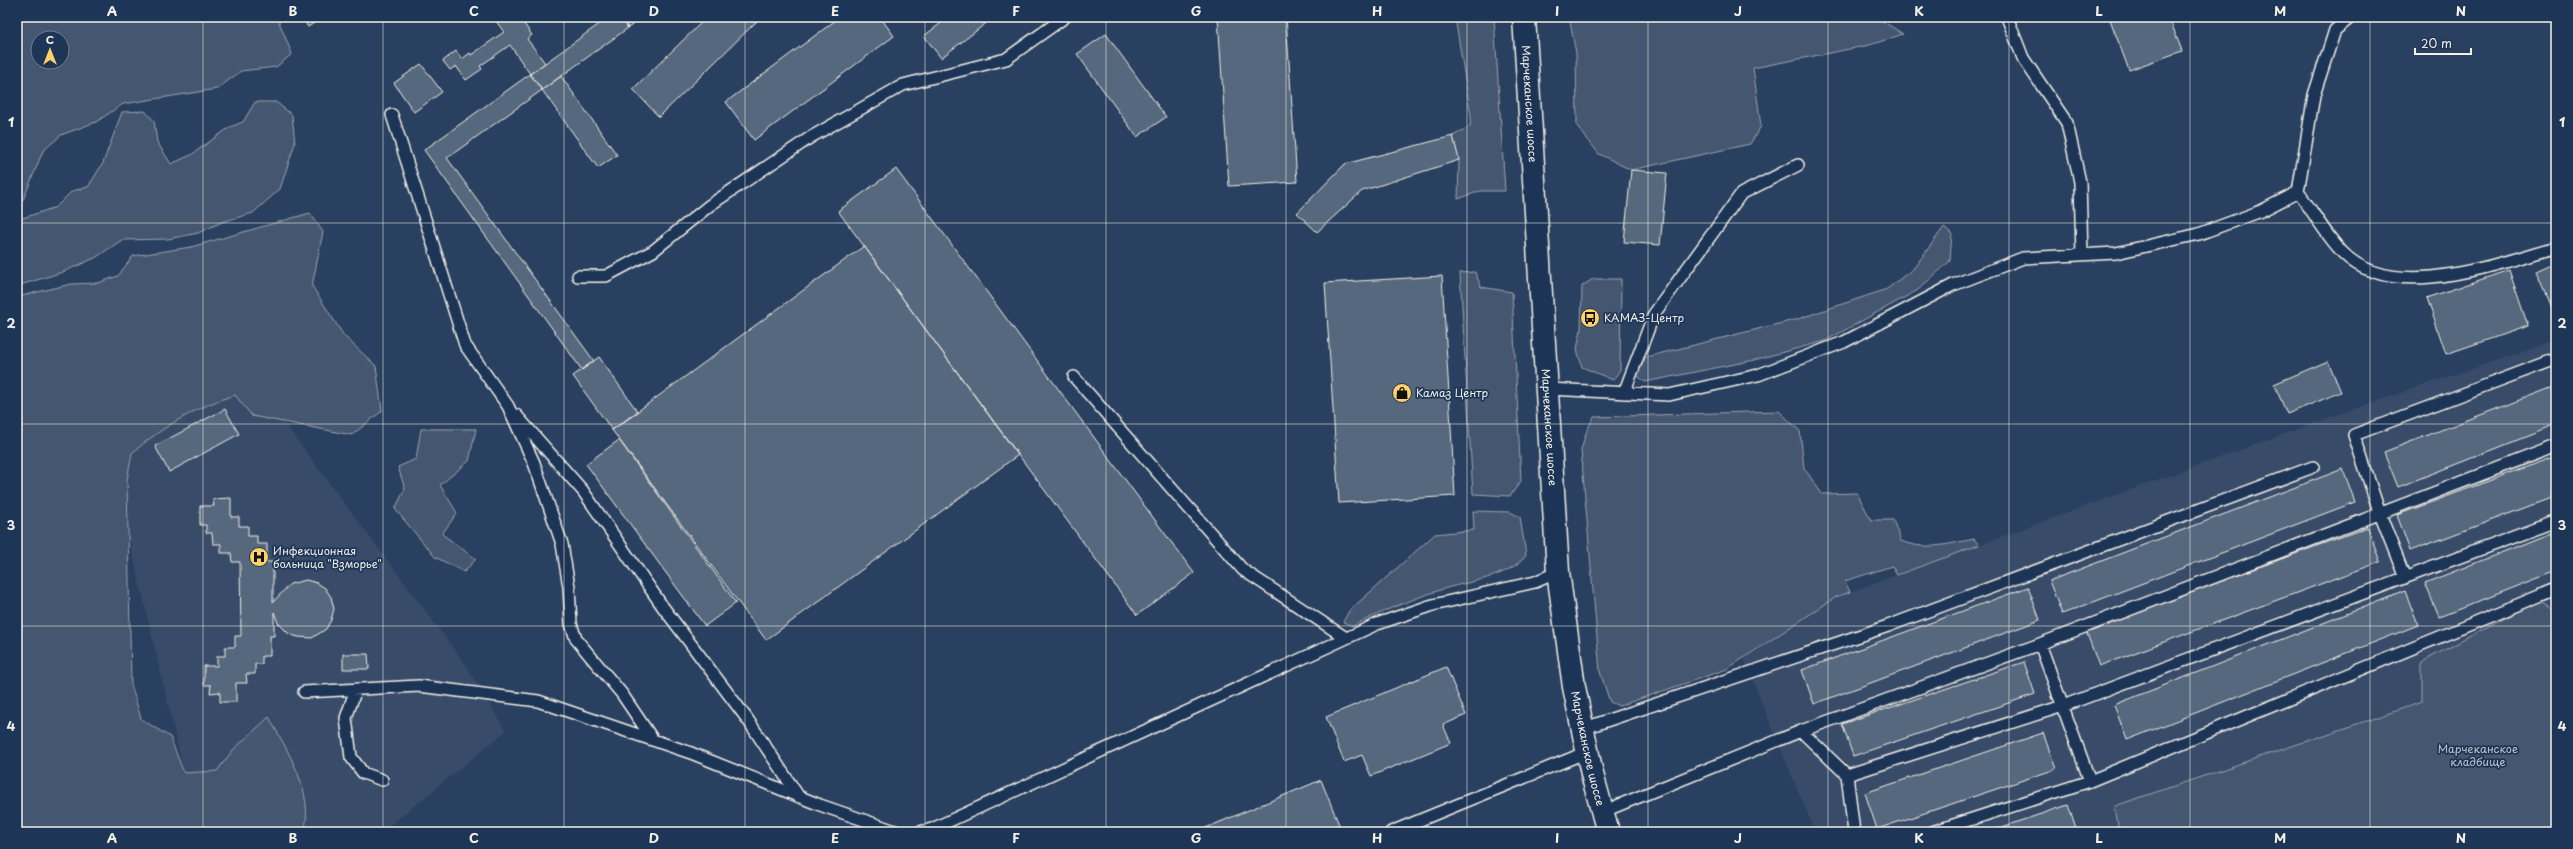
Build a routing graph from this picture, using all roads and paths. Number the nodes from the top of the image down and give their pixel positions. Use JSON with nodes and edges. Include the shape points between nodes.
{"nodes":[{"id":1,"x":1065,"y":17,"type":"edge"},
{"id":2,"x":1524,"y":17,"type":"edge"},
{"id":3,"x":2008,"y":17,"type":"edge"},
{"id":4,"x":2351,"y":17,"type":"edge"},
{"id":5,"x":392,"y":115,"type":"dead end"},
{"id":6,"x":1798,"y":165,"type":"dead end"},
{"id":7,"x":2298,"y":192,"type":"junction"},
{"id":8,"x":2556,"y":246,"type":"edge"},
{"id":9,"x":2082,"y":255,"type":"junction"},
{"id":10,"x":578,"y":276,"type":"dead end"},
{"id":11,"x":2556,"y":359,"type":"edge"},
{"id":12,"x":1074,"y":376,"type":"dead end"},
{"id":13,"x":1548,"y":389,"type":"junction"},
{"id":14,"x":1624,"y":393,"type":"junction"},
{"id":15,"x":508,"y":406,"type":"junction"},
{"id":16,"x":2556,"y":446,"type":"edge"},
{"id":17,"x":2313,"y":467,"type":"dead end"},
{"id":18,"x":2380,"y":514,"type":"junction"},
{"id":19,"x":2556,"y":521,"type":"edge"},
{"id":20,"x":1558,"y":572,"type":"junction"},
{"id":21,"x":2405,"y":578,"type":"junction"},
{"id":22,"x":2556,"y":589,"type":"edge"},
{"id":23,"x":1346,"y":638,"type":"junction"},
{"id":24,"x":2040,"y":644,"type":"junction"},
{"id":25,"x":356,"y":689,"type":"junction"},
{"id":26,"x":304,"y":692,"type":"dead end"},
{"id":27,"x":2063,"y":706,"type":"junction"},
{"id":28,"x":1582,"y":729,"type":"junction"},
{"id":29,"x":1801,"y":731,"type":"junction"},
{"id":30,"x":653,"y":740,"type":"junction"},
{"id":31,"x":1587,"y":752,"type":"junction"},
{"id":32,"x":1847,"y":775,"type":"junction"},
{"id":33,"x":382,"y":780,"type":"dead end"},
{"id":34,"x":2090,"y":781,"type":"junction"},
{"id":35,"x":799,"y":796,"type":"junction"},
{"id":36,"x":1602,"y":812,"type":"junction"},
{"id":37,"x":898,"y":832,"type":"edge"},
{"id":38,"x":919,"y":832,"type":"edge"},
{"id":39,"x":1391,"y":832,"type":"edge"},
{"id":40,"x":1608,"y":832,"type":"edge"},
{"id":41,"x":1854,"y":832,"type":"edge"},
{"id":42,"x":1932,"y":832,"type":"edge"}],
"edges":[{"from":1,"to":10,"type":"lane","via":[[1006,59],[903,85],[811,137],[710,205],[653,251],[606,276]]},
{"from":2,"to":13,"type":"street","name":"Марчеканское шоссе"},
{"from":3,"to":9,"type":"lane","via":[[2023,58],[2067,123],[2080,182]]},
{"from":4,"to":7,"type":"lane","via":[[2335,30],[2314,95]]},
{"from":5,"to":15,"type":"lane","via":[[465,345]]},
{"from":6,"to":14,"type":"lane","via":[[1741,194],[1654,314]]},
{"from":7,"to":8,"type":"lane","via":[[2344,253],[2368,271],[2397,277],[2453,275]]},
{"from":7,"to":9,"type":"lane","via":[[2261,210],[2199,234],[2116,253]]},
{"from":9,"to":14,"type":"lane","via":[[2023,258],[1953,285],[1844,342],[1758,375],[1669,395]]},
{"from":11,"to":18,"type":"lane","via":[[2354,435]]},
{"from":12,"to":23,"type":"lane","via":[[1243,570]]},
{"from":13,"to":14,"type":"lane"},
{"from":13,"to":20,"type":"street","name":"Марчеканское шоссе"},
{"from":15,"to":30,"type":"lane","via":[[534,463],[562,544],[569,587],[571,624],[576,639],[622,694]]},
{"from":15,"to":35,"type":"lane","via":[[583,491],[663,607],[748,720]]},
{"from":16,"to":18,"type":"lane"},
{"from":17,"to":28,"type":"lane","via":[[1888,626]]},
{"from":18,"to":21,"type":"lane"},
{"from":18,"to":24,"type":"lane"},
{"from":19,"to":21,"type":"lane"},
{"from":20,"to":23,"type":"lane","via":[[1535,582],[1433,605],[1377,624]]},
{"from":20,"to":28,"type":"street","name":"Марчеканское шоссе","via":[[1567,647]]},
{"from":21,"to":27,"type":"lane"},
{"from":22,"to":34,"type":"lane"},
{"from":23,"to":38,"type":"lane","via":[[932,829]]},
{"from":24,"to":27,"type":"lane"},
{"from":24,"to":29,"type":"lane"},
{"from":25,"to":26,"type":"lane"},
{"from":25,"to":30,"type":"lane","via":[[419,686],[538,701]]},
{"from":25,"to":33,"type":"lane","via":[[346,718],[351,757],[363,773]]},
{"from":27,"to":32,"type":"lane"},
{"from":27,"to":34,"type":"lane"},
{"from":28,"to":31,"type":"street","name":"Марчеканское шоссе"},
{"from":29,"to":32,"type":"lane"},
{"from":29,"to":36,"type":"lane"},
{"from":30,"to":35,"type":"lane","via":[[691,752]]},
{"from":31,"to":36,"type":"street","name":"Марчеканское шоссе"},
{"from":31,"to":39,"type":"lane"},
{"from":32,"to":41,"type":"lane"},
{"from":34,"to":42,"type":"lane"},
{"from":35,"to":37,"type":"lane","via":[[883,829]]},
{"from":36,"to":40,"type":"street","name":"Марчеканское шоссе"}]}
